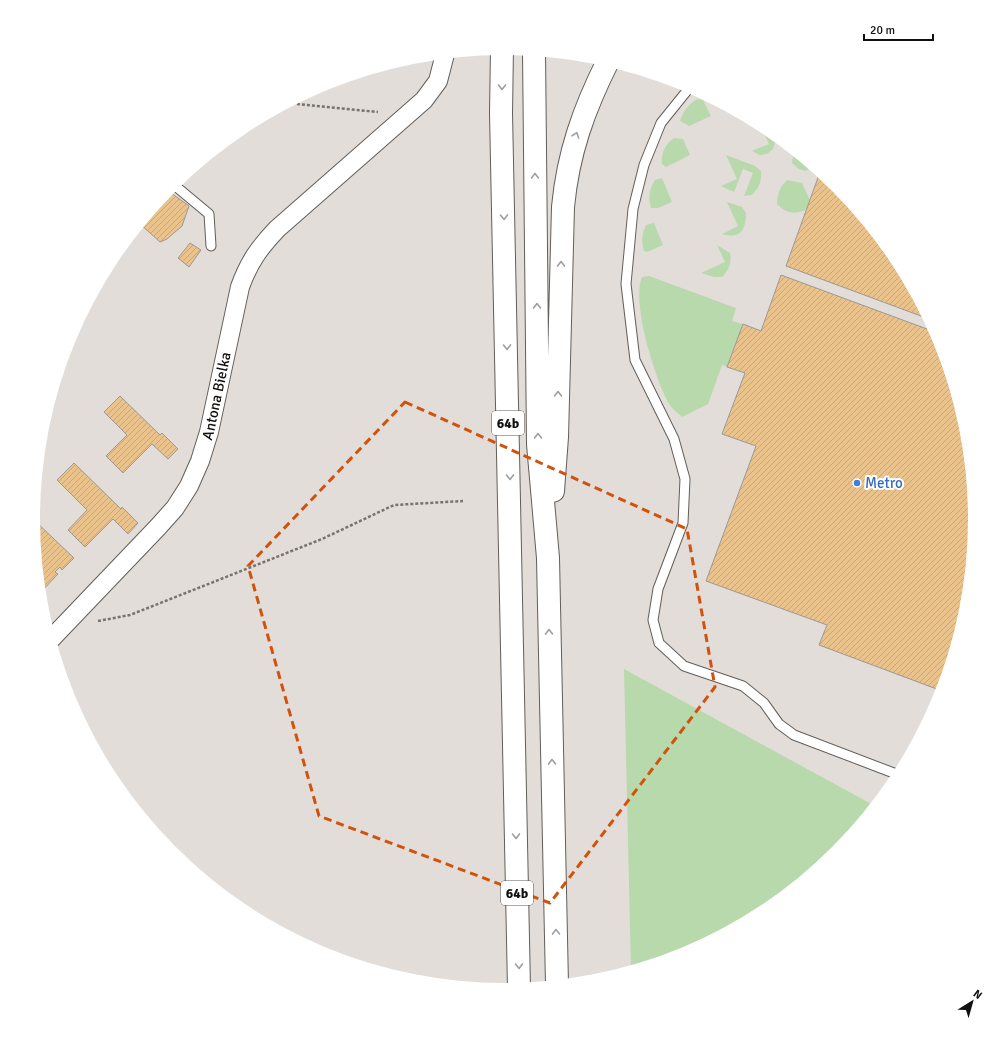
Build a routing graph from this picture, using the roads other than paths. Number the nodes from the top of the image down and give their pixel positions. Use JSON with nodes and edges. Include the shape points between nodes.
{"nodes":[{"id":1,"x":502,"y":55,"type":"edge"},
{"id":2,"x":534,"y":56,"type":"edge"},
{"id":3,"x":444,"y":59,"type":"edge"},
{"id":4,"x":605,"y":66,"type":"edge"},
{"id":5,"x":686,"y":92,"type":"edge"},
{"id":6,"x":179,"y":189,"type":"edge"},
{"id":7,"x":211,"y":246,"type":"dead end"},
{"id":8,"x":548,"y":558,"type":"junction"},
{"id":9,"x":55,"y":634,"type":"edge"},
{"id":10,"x":893,"y":773,"type":"edge"},
{"id":11,"x":557,"y":980,"type":"edge"},
{"id":12,"x":519,"y":983,"type":"edge"}],
"edges":[{"from":1,"to":12,"type":"main road","number":"64b","one_way":true},
{"from":8,"to":2,"type":"main road","number":"64b","one_way":true,"via":[[538,444]]},
{"from":3,"to":9,"type":"street","name":"Antona Bielka","via":[[438,81],[428,95],[277,229],[258,249],[247,267],[240,287],[209,432],[189,486],[175,508],[158,527]]},
{"from":8,"to":4,"type":"main road","one_way":true,"via":[[557,437],[566,176],[574,141],[590,97]]},
{"from":5,"to":10,"type":"lane","via":[[661,123],[644,165],[633,209],[626,284],[635,360],[674,439],[685,479],[683,523],[658,589],[653,620],[659,642],[684,666],[743,686],[764,703],[779,724],[794,735]]},
{"from":6,"to":7,"type":"lane","via":[[209,214]]},
{"from":11,"to":8,"type":"main road","number":"64b","one_way":true}]}
